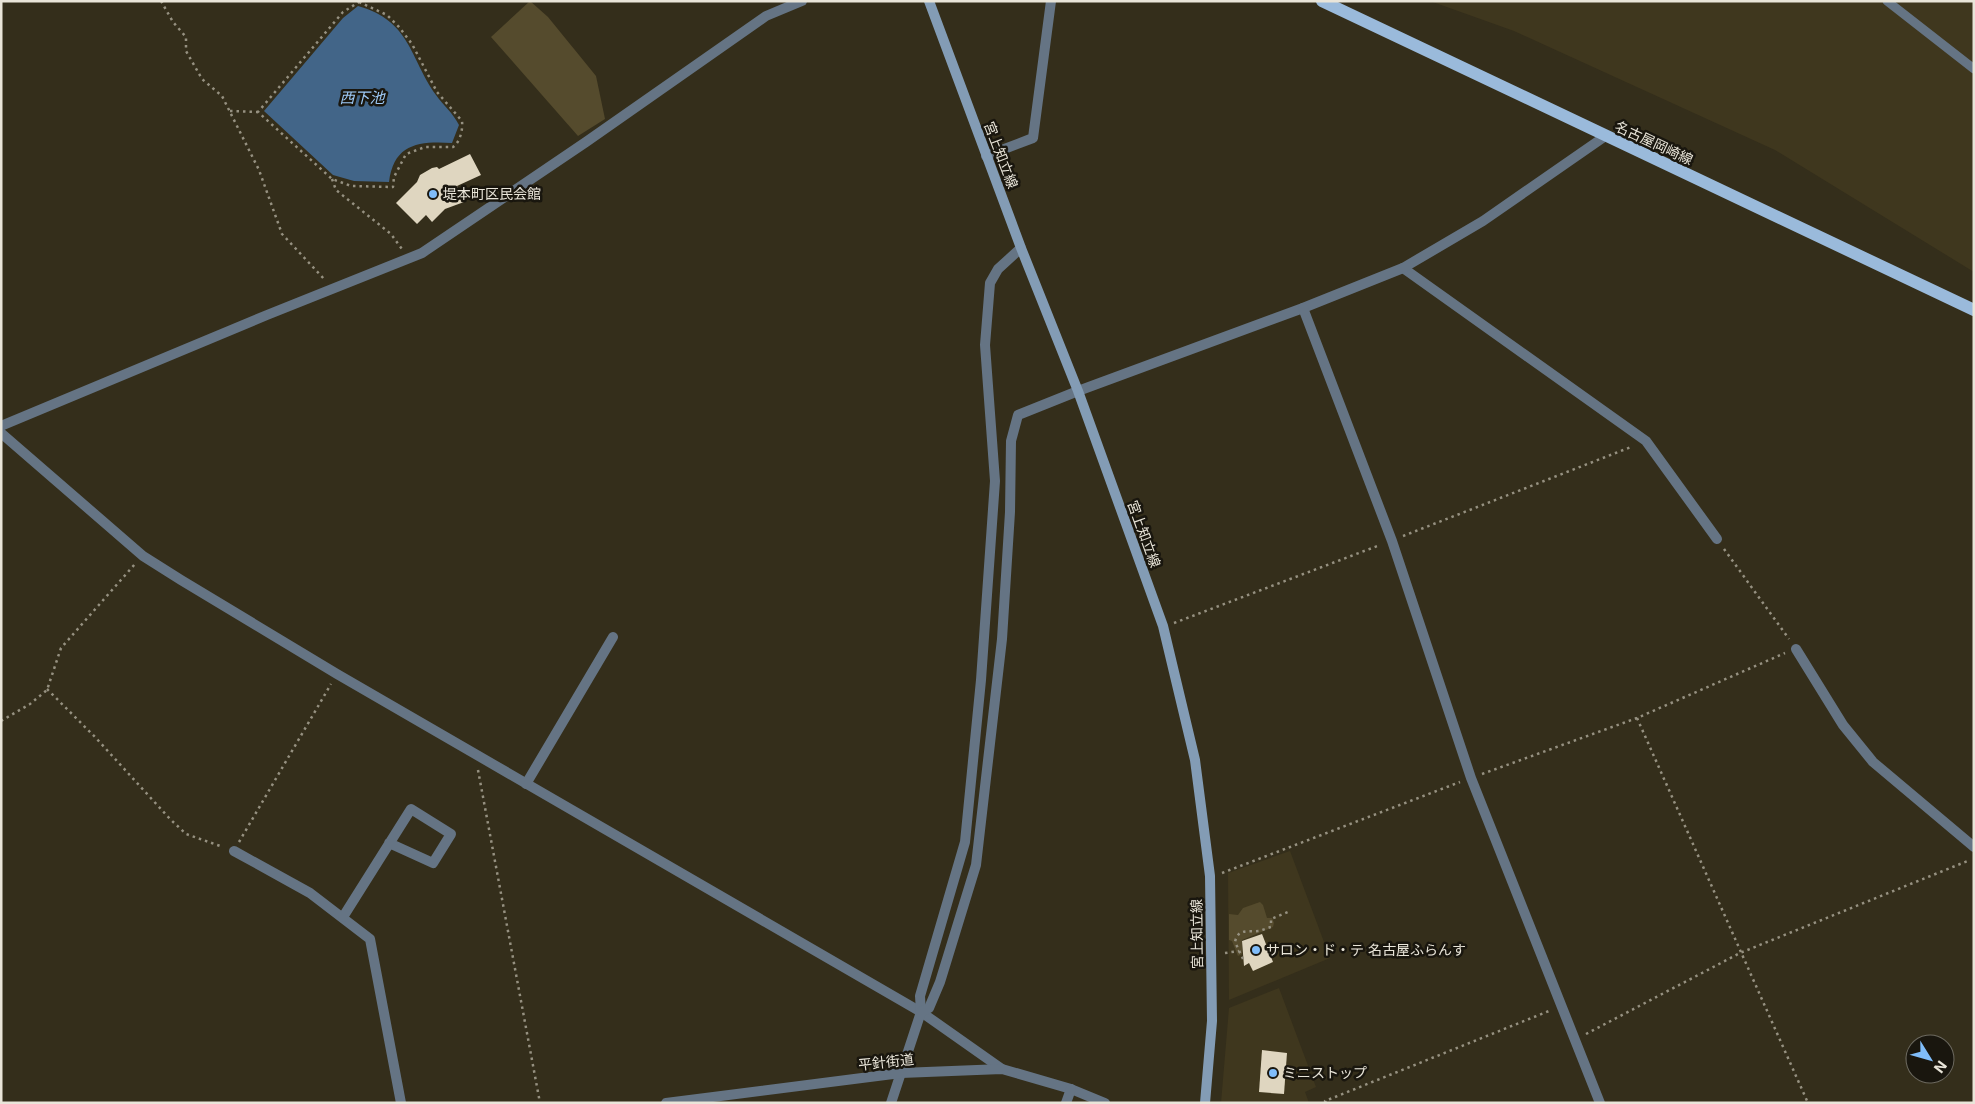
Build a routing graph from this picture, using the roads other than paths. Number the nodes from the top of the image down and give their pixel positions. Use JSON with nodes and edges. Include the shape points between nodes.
{"nodes":[{"id":1,"x":802,"y":1,"type":"edge"},
{"id":2,"x":929,"y":1,"type":"edge"},
{"id":3,"x":1051,"y":1,"type":"edge"},
{"id":4,"x":1322,"y":1,"type":"edge"},
{"id":5,"x":1887,"y":1,"type":"edge"},
{"id":6,"x":1974,"y":69,"type":"edge"},
{"id":7,"x":1604,"y":137,"type":"junction"},
{"id":8,"x":986,"y":156,"type":"junction"},
{"id":9,"x":1021,"y":248,"type":"junction"},
{"id":10,"x":1403,"y":268,"type":"junction"},
{"id":11,"x":1303,"y":308,"type":"junction"},
{"id":12,"x":1974,"y":310,"type":"edge"},
{"id":13,"x":1078,"y":390,"type":"junction"},
{"id":14,"x":1,"y":426,"type":"edge"},
{"id":15,"x":1,"y":433,"type":"edge"},
{"id":16,"x":1717,"y":539,"type":"road end"},
{"id":17,"x":612,"y":637,"type":"dead end"},
{"id":18,"x":1796,"y":649,"type":"road end"},
{"id":19,"x":526,"y":784,"type":"junction"},
{"id":20,"x":389,"y":843,"type":"junction"},
{"id":21,"x":1974,"y":847,"type":"edge"},
{"id":22,"x":234,"y":851,"type":"road end"},
{"id":23,"x":343,"y":917,"type":"junction"},
{"id":24,"x":921,"y":1012,"type":"junction"},
{"id":25,"x":1002,"y":1069,"type":"junction"},
{"id":26,"x":901,"y":1073,"type":"junction"},
{"id":27,"x":1071,"y":1090,"type":"junction"},
{"id":28,"x":401,"y":1103,"type":"edge"},
{"id":29,"x":666,"y":1103,"type":"edge"},
{"id":30,"x":891,"y":1103,"type":"edge"},
{"id":31,"x":1066,"y":1103,"type":"edge"},
{"id":32,"x":1105,"y":1103,"type":"edge"},
{"id":33,"x":1206,"y":1103,"type":"edge"},
{"id":34,"x":1600,"y":1103,"type":"edge"}],
"edges":[{"from":1,"to":14,"type":"street","via":[[766,16],[422,253]]},
{"from":2,"to":8,"type":"main road","name":"宮上知立線"},
{"from":3,"to":8,"type":"street","via":[[1033,138]]},
{"from":4,"to":7,"type":"main road","name":"名古屋岡崎線"},
{"from":5,"to":6,"type":"lane"},
{"from":7,"to":10,"type":"street","via":[[1483,221]]},
{"from":7,"to":12,"type":"main road","name":"名古屋岡崎線"},
{"from":8,"to":9,"type":"main road","name":"宮上知立線"},
{"from":9,"to":13,"type":"main road","name":"宮上知立線"},
{"from":9,"to":24,"type":"street","via":[[998,270],[990,283],[985,345],[995,481],[981,680],[965,842],[920,996]]},
{"from":10,"to":11,"type":"street"},
{"from":10,"to":16,"type":"street","via":[[1646,441]]},
{"from":11,"to":13,"type":"street"},
{"from":11,"to":34,"type":"street","via":[[1392,541],[1471,778]]},
{"from":13,"to":24,"type":"street","via":[[1018,415],[1011,440],[1002,639],[976,865],[940,982],[929,1008]]},
{"from":13,"to":33,"type":"main road","name":"宮上知立線","via":[[1163,626],[1195,760],[1210,876],[1212,1020]]},
{"from":15,"to":19,"type":"street","via":[[143,556],[336,674]]},
{"from":17,"to":19,"type":"street"},
{"from":18,"to":21,"type":"street","via":[[1843,725],[1873,762]]},
{"from":19,"to":24,"type":"street"},
{"from":20,"to":20,"type":"street","via":[[411,809],[450,834],[433,863]]},
{"from":20,"to":23,"type":"street"},
{"from":22,"to":23,"type":"street","via":[[310,893]]},
{"from":23,"to":28,"type":"street","via":[[370,939]]},
{"from":24,"to":25,"type":"street"},
{"from":24,"to":26,"type":"street"},
{"from":25,"to":26,"type":"street","name":"平針街道"},
{"from":25,"to":27,"type":"street","name":"平針街道"},
{"from":26,"to":29,"type":"street","name":"平針街道"},
{"from":26,"to":30,"type":"street"},
{"from":27,"to":31,"type":"street"},
{"from":27,"to":32,"type":"street","name":"平針街道"}]}
